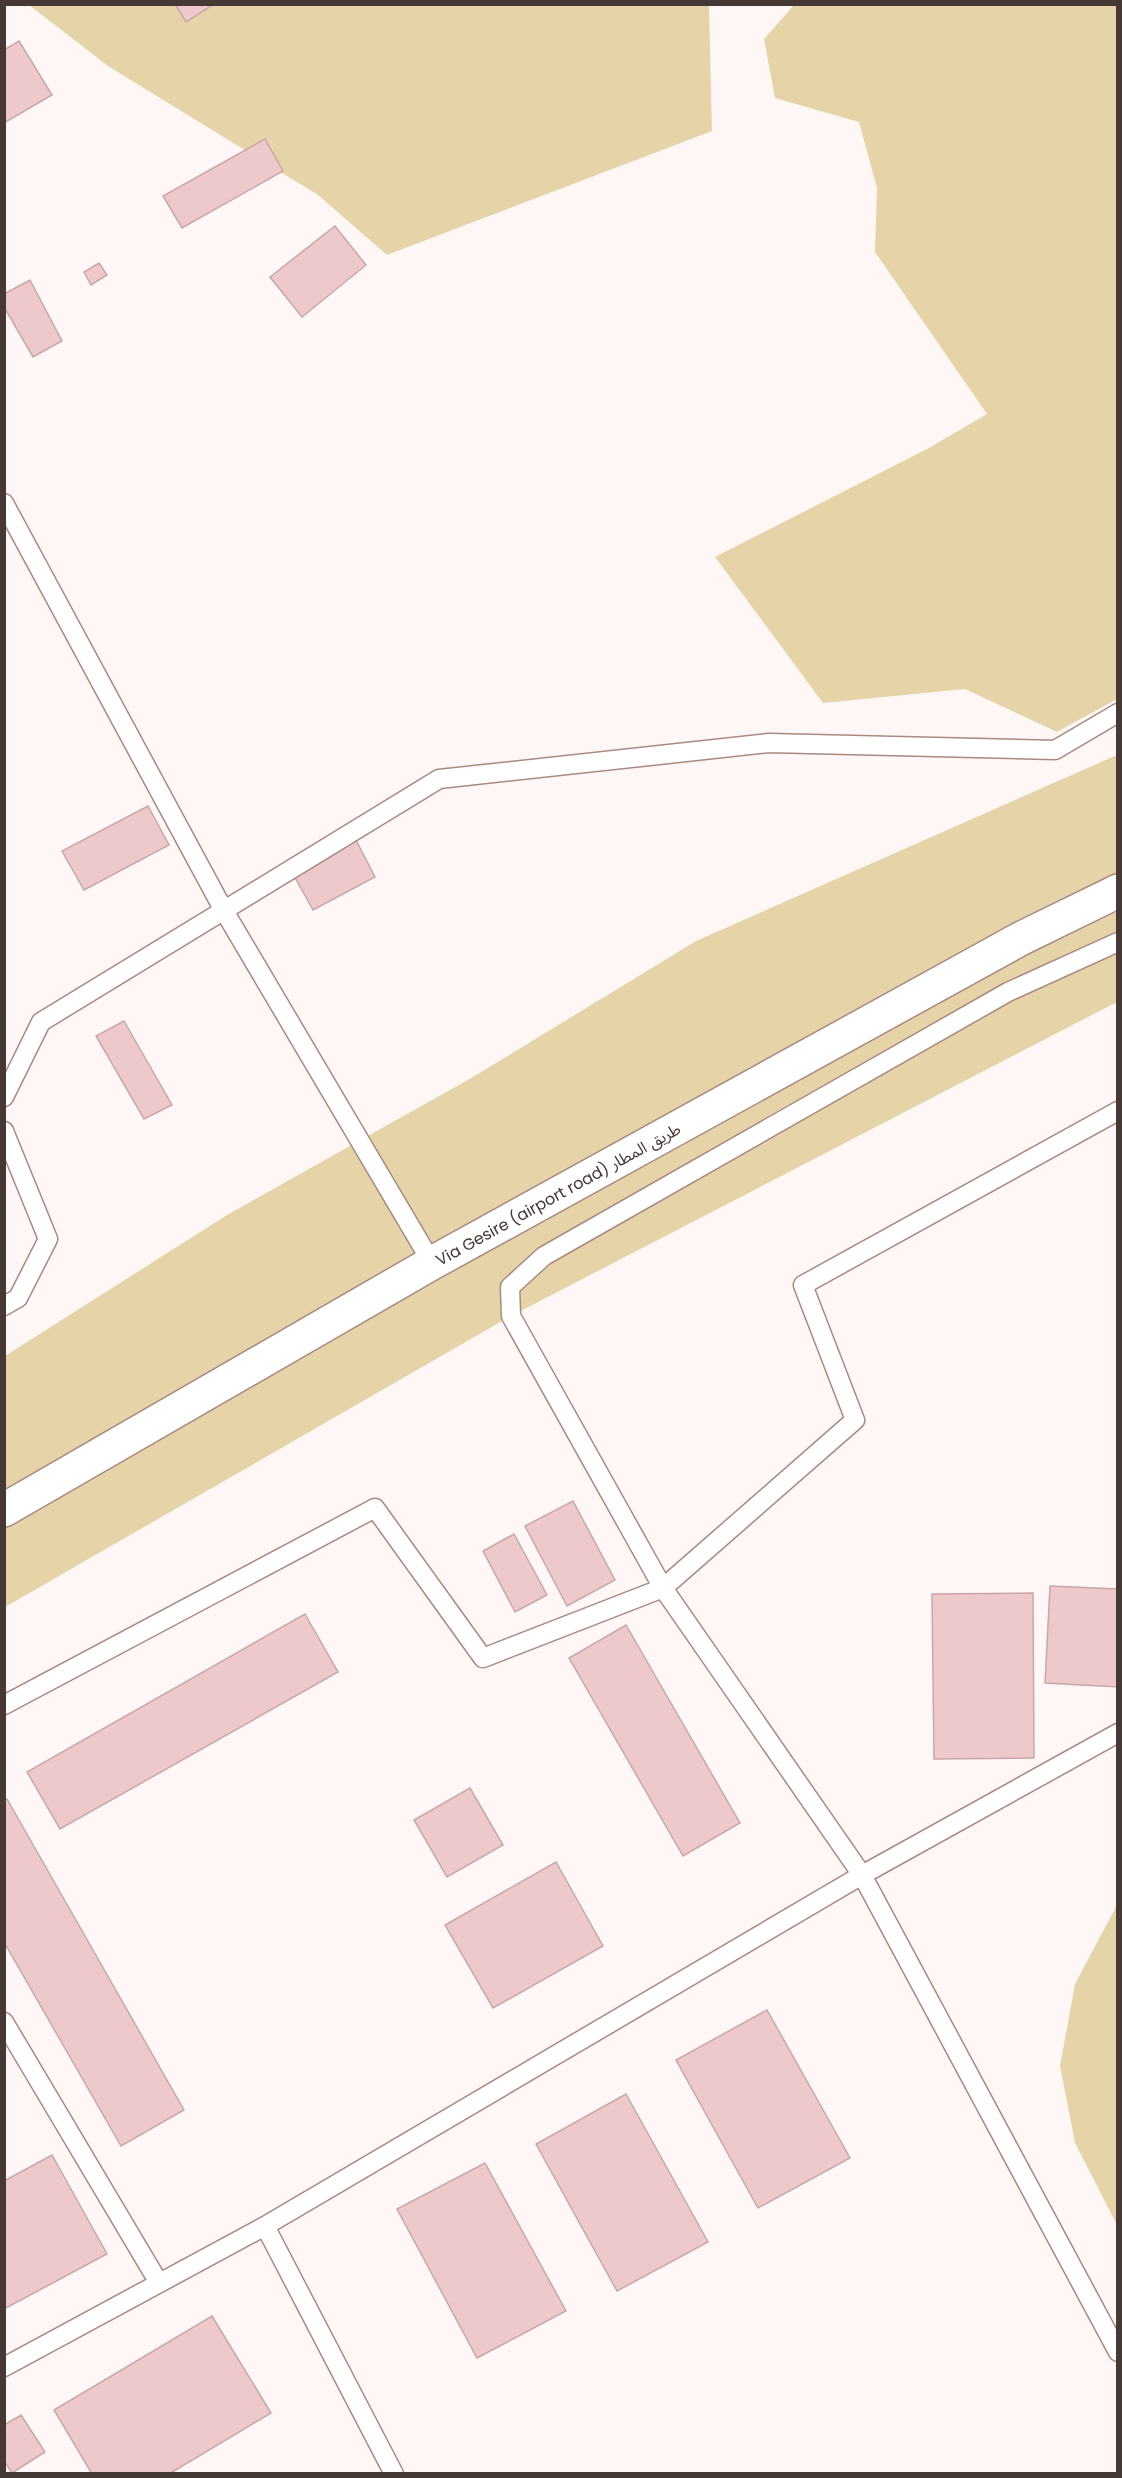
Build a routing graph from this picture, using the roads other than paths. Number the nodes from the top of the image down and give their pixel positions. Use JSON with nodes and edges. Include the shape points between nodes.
{"nodes":[{"id":1,"x":4,"y":503,"type":"edge"},
{"id":2,"x":1118,"y":713,"type":"edge"},
{"id":3,"x":1118,"y":891,"type":"edge"},
{"id":4,"x":223,"y":909,"type":"junction"},
{"id":5,"x":1118,"y":942,"type":"edge"},
{"id":6,"x":4,"y":1096,"type":"edge"},
{"id":7,"x":1118,"y":1111,"type":"edge"},
{"id":8,"x":4,"y":1131,"type":"edge"},
{"id":9,"x":432,"y":1263,"type":"junction"},
{"id":10,"x":4,"y":1306,"type":"edge"},
{"id":11,"x":4,"y":1510,"type":"edge"},
{"id":12,"x":663,"y":1588,"type":"junction"},
{"id":13,"x":4,"y":1705,"type":"edge"},
{"id":14,"x":1118,"y":1733,"type":"edge"},
{"id":15,"x":862,"y":1875,"type":"junction"},
{"id":16,"x":4,"y":2022,"type":"edge"},
{"id":17,"x":265,"y":2226,"type":"junction"},
{"id":18,"x":159,"y":2283,"type":"junction"},
{"id":19,"x":1118,"y":2352,"type":"edge"},
{"id":20,"x":4,"y":2367,"type":"edge"},
{"id":21,"x":394,"y":2474,"type":"edge"}],
"edges":[{"from":1,"to":4,"type":"lane"},
{"from":2,"to":4,"type":"lane","via":[[1055,750],[769,742],[439,779]]},
{"from":3,"to":9,"type":"main road","name":"Via Gesire (airport road) طريق المطار","via":[[1020,939]]},
{"from":4,"to":6,"type":"lane","via":[[41,1022]]},
{"from":4,"to":9,"type":"lane"},
{"from":5,"to":12,"type":"lane","via":[[987,1004],[544,1256],[510,1287],[511,1316]]},
{"from":7,"to":12,"type":"lane","via":[[803,1285],[855,1420]]},
{"from":8,"to":10,"type":"lane","via":[[48,1239],[18,1298]]},
{"from":9,"to":11,"type":"main road","name":"Via Gesire (airport road) طريق المطار"},
{"from":12,"to":13,"type":"lane","via":[[483,1658],[375,1508]]},
{"from":12,"to":15,"type":"lane"},
{"from":14,"to":15,"type":"lane"},
{"from":15,"to":17,"type":"lane"},
{"from":15,"to":19,"type":"lane"},
{"from":16,"to":18,"type":"lane"},
{"from":17,"to":18,"type":"lane"},
{"from":17,"to":21,"type":"lane"},
{"from":18,"to":20,"type":"lane"}]}
